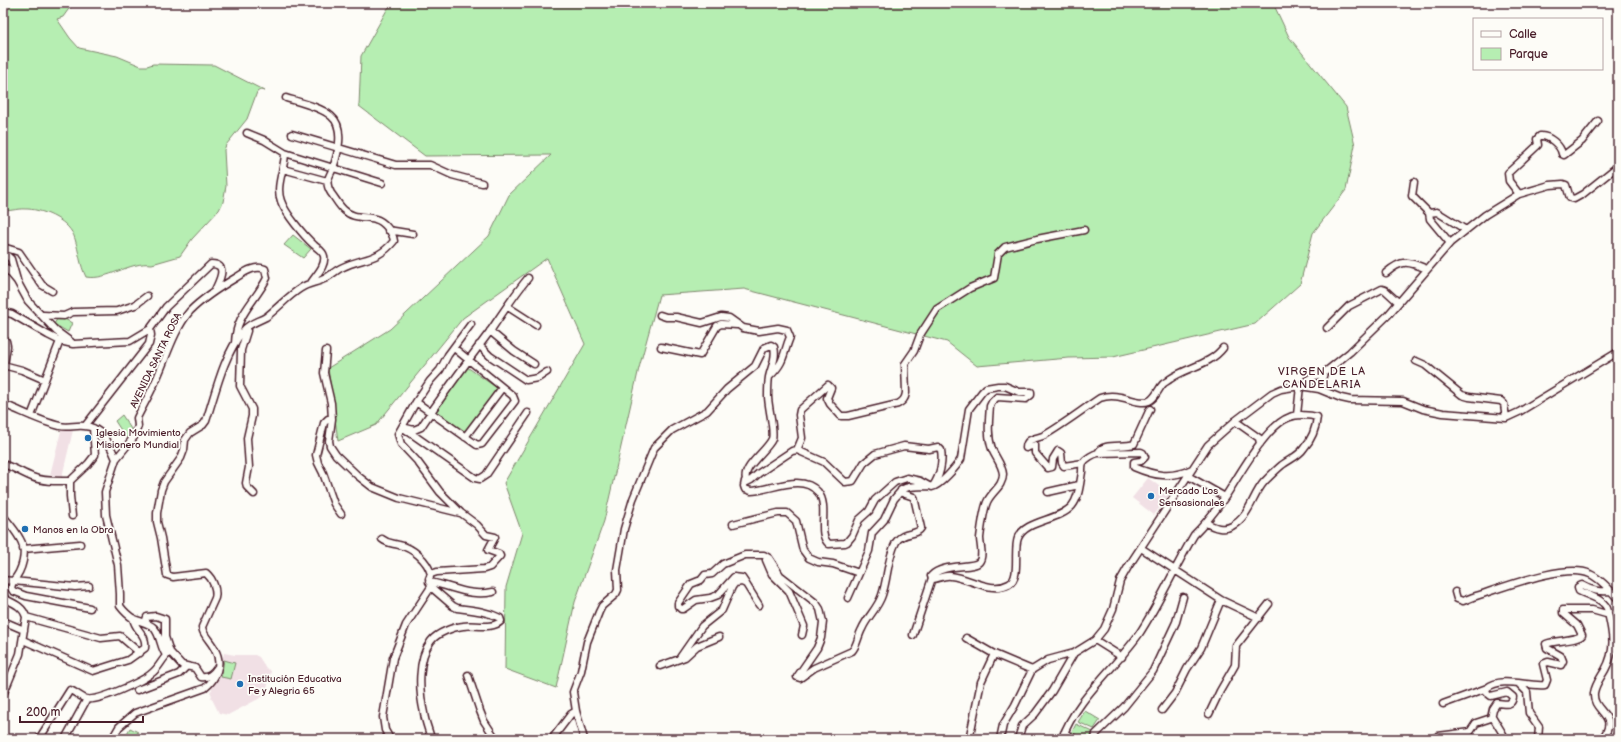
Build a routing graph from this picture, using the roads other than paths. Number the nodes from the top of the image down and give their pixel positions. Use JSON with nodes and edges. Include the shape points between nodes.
{"nodes":[{"id":1,"x":286,"y":98,"type":"dead end"},
{"id":2,"x":1598,"y":122,"type":"dead end"},
{"id":3,"x":247,"y":133,"type":"dead end"},
{"id":4,"x":292,"y":134,"type":"dead end"},
{"id":5,"x":338,"y":147,"type":"junction"},
{"id":6,"x":285,"y":152,"type":"junction"},
{"id":7,"x":1618,"y":166,"type":"edge"},
{"id":8,"x":333,"y":168,"type":"junction"},
{"id":9,"x":283,"y":169,"type":"junction"},
{"id":10,"x":327,"y":181,"type":"junction"},
{"id":11,"x":1414,"y":182,"type":"dead end"},
{"id":12,"x":382,"y":183,"type":"dead end"},
{"id":13,"x":482,"y":183,"type":"dead end"},
{"id":14,"x":1519,"y":194,"type":"junction"},
{"id":15,"x":1429,"y":213,"type":"junction"},
{"id":16,"x":388,"y":230,"type":"junction"},
{"id":17,"x":1084,"y":230,"type":"dead end"},
{"id":18,"x":1466,"y":230,"type":"junction"},
{"id":19,"x":413,"y":234,"type":"dead end"},
{"id":20,"x":1450,"y":243,"type":"junction"},
{"id":21,"x":3,"y":247,"type":"edge"},
{"id":22,"x":3,"y":252,"type":"edge"},
{"id":23,"x":3,"y":266,"type":"edge"},
{"id":24,"x":1427,"y":269,"type":"junction"},
{"id":25,"x":1386,"y":273,"type":"dead end"},
{"id":26,"x":528,"y":278,"type":"dead end"},
{"id":27,"x":17,"y":281,"type":"junction"},
{"id":28,"x":311,"y":282,"type":"junction"},
{"id":29,"x":52,"y":291,"type":"dead end"},
{"id":30,"x":214,"y":291,"type":"junction"},
{"id":31,"x":147,"y":296,"type":"dead end"},
{"id":32,"x":1398,"y":302,"type":"junction"},
{"id":33,"x":508,"y":307,"type":"junction"},
{"id":34,"x":3,"y":312,"type":"edge"},
{"id":35,"x":43,"y":315,"type":"junction"},
{"id":36,"x":660,"y":315,"type":"dead end"},
{"id":37,"x":250,"y":324,"type":"junction"},
{"id":38,"x":471,"y":324,"type":"dead end"},
{"id":39,"x":536,"y":325,"type":"dead end"},
{"id":40,"x":738,"y":325,"type":"junction"},
{"id":41,"x":1327,"y":328,"type":"dead end"},
{"id":42,"x":150,"y":329,"type":"junction"},
{"id":43,"x":490,"y":331,"type":"junction"},
{"id":44,"x":3,"y":340,"type":"edge"},
{"id":45,"x":60,"y":341,"type":"junction"},
{"id":46,"x":75,"y":344,"type":"junction"},
{"id":47,"x":235,"y":345,"type":"junction"},
{"id":48,"x":479,"y":345,"type":"junction"},
{"id":49,"x":661,"y":347,"type":"dead end"},
{"id":50,"x":454,"y":348,"type":"junction"},
{"id":51,"x":1223,"y":348,"type":"dead end"},
{"id":52,"x":326,"y":351,"type":"dead end"},
{"id":53,"x":1618,"y":352,"type":"edge"},
{"id":54,"x":467,"y":360,"type":"junction"},
{"id":55,"x":1416,"y":361,"type":"dead end"},
{"id":56,"x":534,"y":364,"type":"dead end"},
{"id":57,"x":3,"y":365,"type":"edge"},
{"id":58,"x":546,"y":372,"type":"dead end"},
{"id":59,"x":1324,"y":373,"type":"junction"},
{"id":60,"x":769,"y":377,"type":"junction"},
{"id":61,"x":45,"y":380,"type":"junction"},
{"id":62,"x":1300,"y":386,"type":"junction"},
{"id":63,"x":502,"y":388,"type":"junction"},
{"id":64,"x":1319,"y":389,"type":"junction"},
{"id":65,"x":416,"y":402,"type":"junction"},
{"id":66,"x":3,"y":405,"type":"edge"},
{"id":67,"x":1150,"y":409,"type":"dead end"},
{"id":68,"x":431,"y":412,"type":"junction"},
{"id":69,"x":528,"y":414,"type":"dead end"},
{"id":70,"x":1297,"y":415,"type":"junction"},
{"id":71,"x":31,"y":416,"type":"junction"},
{"id":72,"x":1506,"y":418,"type":"junction"},
{"id":73,"x":332,"y":419,"type":"junction"},
{"id":74,"x":1235,"y":421,"type":"junction"},
{"id":75,"x":85,"y":426,"type":"junction"},
{"id":76,"x":402,"y":427,"type":"junction"},
{"id":77,"x":93,"y":428,"type":"junction"},
{"id":78,"x":465,"y":437,"type":"junction"},
{"id":79,"x":1260,"y":444,"type":"junction"},
{"id":80,"x":797,"y":450,"type":"junction"},
{"id":81,"x":1098,"y":453,"type":"junction"},
{"id":82,"x":116,"y":460,"type":"junction"},
{"id":83,"x":1083,"y":463,"type":"junction"},
{"id":84,"x":3,"y":464,"type":"edge"},
{"id":85,"x":1193,"y":468,"type":"junction"},
{"id":86,"x":1188,"y":476,"type":"junction"},
{"id":87,"x":745,"y":480,"type":"junction"},
{"id":88,"x":70,"y":482,"type":"junction"},
{"id":89,"x":1079,"y":485,"type":"junction"},
{"id":90,"x":930,"y":486,"type":"junction"},
{"id":91,"x":900,"y":492,"type":"junction"},
{"id":92,"x":1048,"y":492,"type":"dead end"},
{"id":93,"x":254,"y":494,"type":"dead end"},
{"id":94,"x":1225,"y":497,"type":"junction"},
{"id":95,"x":461,"y":513,"type":"junction"},
{"id":96,"x":341,"y":514,"type":"dead end"},
{"id":97,"x":3,"y":516,"type":"edge"},
{"id":98,"x":72,"y":516,"type":"dead end"},
{"id":99,"x":1206,"y":523,"type":"junction"},
{"id":100,"x":733,"y":524,"type":"dead end"},
{"id":101,"x":382,"y":539,"type":"dead end"},
{"id":102,"x":80,"y":544,"type":"dead end"},
{"id":103,"x":23,"y":548,"type":"junction"},
{"id":104,"x":1141,"y":548,"type":"junction"},
{"id":105,"x":764,"y":555,"type":"junction"},
{"id":106,"x":1174,"y":569,"type":"junction"},
{"id":107,"x":859,"y":573,"type":"junction"},
{"id":108,"x":431,"y":574,"type":"junction"},
{"id":109,"x":932,"y":578,"type":"junction"},
{"id":110,"x":3,"y":580,"type":"edge"},
{"id":111,"x":13,"y":581,"type":"junction"},
{"id":112,"x":746,"y":584,"type":"junction"},
{"id":113,"x":430,"y":585,"type":"junction"},
{"id":114,"x":89,"y":586,"type":"dead end"},
{"id":115,"x":1611,"y":591,"type":"junction"},
{"id":116,"x":493,"y":592,"type":"dead end"},
{"id":117,"x":1454,"y":592,"type":"dead end"},
{"id":118,"x":1184,"y":597,"type":"dead end"},
{"id":119,"x":3,"y":598,"type":"edge"},
{"id":120,"x":848,"y":598,"type":"dead end"},
{"id":121,"x":1618,"y":599,"type":"edge"},
{"id":122,"x":1221,"y":600,"type":"junction"},
{"id":123,"x":1270,"y":604,"type":"dead end"},
{"id":124,"x":758,"y":605,"type":"dead end"},
{"id":125,"x":90,"y":608,"type":"dead end"},
{"id":126,"x":1608,"y":613,"type":"junction"},
{"id":127,"x":26,"y":617,"type":"junction"},
{"id":128,"x":132,"y":618,"type":"junction"},
{"id":129,"x":1259,"y":618,"type":"junction"},
{"id":130,"x":3,"y":621,"type":"edge"},
{"id":131,"x":145,"y":623,"type":"junction"},
{"id":132,"x":24,"y":630,"type":"junction"},
{"id":133,"x":802,"y":635,"type":"dead end"},
{"id":134,"x":913,"y":635,"type":"dead end"},
{"id":135,"x":719,"y":637,"type":"dead end"},
{"id":136,"x":966,"y":638,"type":"dead end"},
{"id":137,"x":23,"y":640,"type":"junction"},
{"id":138,"x":1095,"y":640,"type":"junction"},
{"id":139,"x":140,"y":653,"type":"junction"},
{"id":140,"x":168,"y":653,"type":"junction"},
{"id":141,"x":1074,"y":653,"type":"junction"},
{"id":142,"x":994,"y":654,"type":"junction"},
{"id":143,"x":1122,"y":656,"type":"junction"},
{"id":144,"x":679,"y":659,"type":"junction"},
{"id":145,"x":218,"y":666,"type":"junction"},
{"id":146,"x":660,"y":666,"type":"dead end"},
{"id":147,"x":186,"y":667,"type":"junction"},
{"id":148,"x":158,"y":668,"type":"junction"},
{"id":149,"x":1032,"y":670,"type":"junction"},
{"id":150,"x":468,"y":675,"type":"dead end"},
{"id":151,"x":150,"y":684,"type":"junction"},
{"id":152,"x":1520,"y":684,"type":"junction"},
{"id":153,"x":1487,"y":688,"type":"junction"},
{"id":154,"x":137,"y":690,"type":"dead end"},
{"id":155,"x":3,"y":696,"type":"edge"},
{"id":156,"x":87,"y":699,"type":"junction"},
{"id":157,"x":1443,"y":704,"type":"dead end"},
{"id":158,"x":1162,"y":710,"type":"dead end"},
{"id":159,"x":576,"y":711,"type":"junction"},
{"id":160,"x":1209,"y":714,"type":"dead end"},
{"id":161,"x":1492,"y":716,"type":"junction"},
{"id":162,"x":1503,"y":734,"type":"dead end"},
{"id":163,"x":970,"y":735,"type":"dead end"},
{"id":164,"x":1063,"y":736,"type":"edge"},
{"id":165,"x":39,"y":739,"type":"edge"},
{"id":166,"x":65,"y":739,"type":"edge"},
{"id":167,"x":112,"y":739,"type":"edge"},
{"id":168,"x":390,"y":739,"type":"edge"},
{"id":169,"x":431,"y":739,"type":"edge"},
{"id":170,"x":496,"y":739,"type":"edge"},
{"id":171,"x":552,"y":739,"type":"edge"},
{"id":172,"x":584,"y":739,"type":"edge"},
{"id":173,"x":1000,"y":739,"type":"edge"},
{"id":174,"x":1018,"y":739,"type":"edge"},
{"id":175,"x":1075,"y":739,"type":"edge"},
{"id":176,"x":1095,"y":739,"type":"edge"},
{"id":177,"x":1433,"y":739,"type":"edge"},
{"id":178,"x":1538,"y":739,"type":"edge"},
{"id":179,"x":1602,"y":739,"type":"edge"}],
"edges":[{"from":1,"to":5,"type":"street","via":[[331,115],[339,131]]},
{"from":2,"to":14,"type":"street","via":[[1582,141],[1564,155],[1558,146],[1546,137],[1540,136],[1537,139],[1538,145],[1508,173],[1508,180]]},
{"from":3,"to":6,"type":"street"},
{"from":4,"to":5,"type":"street"},
{"from":5,"to":8,"type":"street"},
{"from":5,"to":13,"type":"street","via":[[396,165],[430,165],[452,175]]},
{"from":6,"to":8,"type":"street"},
{"from":6,"to":9,"type":"street"},
{"from":7,"to":14,"type":"street","via":[[1574,199],[1570,198],[1566,185],[1563,184]]},
{"from":8,"to":10,"type":"street"},
{"from":8,"to":12,"type":"street"},
{"from":9,"to":10,"type":"street"},
{"from":9,"to":28,"type":"street","via":[[279,193],[281,202],[295,224],[324,257]]},
{"from":10,"to":16,"type":"street","via":[[330,192],[344,210],[359,218],[376,219]]},
{"from":11,"to":15,"type":"street","via":[[1413,198]]},
{"from":14,"to":18,"type":"street"},
{"from":15,"to":18,"type":"street","via":[[1437,212]]},
{"from":15,"to":20,"type":"street","via":[[1430,219]]},
{"from":16,"to":19,"type":"street"},
{"from":16,"to":28,"type":"street","via":[[394,241],[387,250],[370,259],[347,265],[320,281]]},
{"from":17,"to":80,"type":"street","via":[[1003,249],[998,254],[994,278],[970,288],[937,310],[920,335],[914,351],[905,364],[906,393],[903,401],[841,416],[827,398],[831,388],[828,385],[800,410],[802,438]]},
{"from":18,"to":20,"type":"street"},
{"from":20,"to":24,"type":"street"},
{"from":21,"to":29,"type":"street","via":[[19,252],[42,285]]},
{"from":22,"to":27,"type":"street","via":[[12,259]]},
{"from":23,"to":27,"type":"street"},
{"from":24,"to":25,"type":"street","via":[[1408,262],[1396,264]]},
{"from":24,"to":32,"type":"street"},
{"from":26,"to":33,"type":"street","via":[[513,296]]},
{"from":27,"to":35,"type":"street","via":[[28,301]]},
{"from":28,"to":37,"type":"street","via":[[264,318]]},
{"from":30,"to":42,"type":"street","via":[[222,270],[216,264],[211,264],[166,308]]},
{"from":30,"to":47,"type":"street","name":"AVENIDA SANTA ROSA","via":[[255,268],[265,269],[267,273],[267,278],[235,331]]},
{"from":30,"to":82,"type":"street","name":"AVENIDA SANTA ROSA","via":[[189,313],[181,326],[138,418],[134,437]]},
{"from":31,"to":35,"type":"street","via":[[135,305],[118,311],[74,312],[64,316]]},
{"from":32,"to":41,"type":"street","via":[[1382,289],[1349,306]]},
{"from":32,"to":59,"type":"street","via":[[1350,352]]},
{"from":33,"to":39,"type":"street"},
{"from":33,"to":43,"type":"street"},
{"from":34,"to":45,"type":"street","via":[[12,314]]},
{"from":35,"to":46,"type":"street","via":[[56,331]]},
{"from":36,"to":40,"type":"street","via":[[702,322],[721,317],[729,318]]},
{"from":37,"to":47,"type":"street"},
{"from":37,"to":93,"type":"street","via":[[241,350],[240,386],[252,409],[247,438],[249,468],[246,483]]},
{"from":38,"to":50,"type":"street"},
{"from":40,"to":49,"type":"street","via":[[717,326],[700,355]]},
{"from":40,"to":60,"type":"street","via":[[759,330],[784,328],[790,334],[783,360]]},
{"from":42,"to":46,"type":"street","via":[[130,341]]},
{"from":42,"to":75,"type":"street","via":[[149,344]]},
{"from":43,"to":48,"type":"street"},
{"from":43,"to":56,"type":"street"},
{"from":44,"to":57,"type":"street","via":[[7,346]]},
{"from":45,"to":46,"type":"street"},
{"from":45,"to":61,"type":"street"},
{"from":47,"to":145,"type":"street","via":[[218,381],[206,421],[190,433],[186,440],[181,458],[164,482],[156,513],[167,575],[172,577],[206,573],[211,578],[216,593],[202,628],[216,651]]},
{"from":48,"to":54,"type":"street"},
{"from":48,"to":58,"type":"street","via":[[490,356],[526,380],[538,378]]},
{"from":50,"to":54,"type":"street"},
{"from":50,"to":65,"type":"street"},
{"from":51,"to":83,"type":"street","via":[[1217,356],[1175,376],[1148,401],[1139,402],[1109,395],[1100,398],[1055,429],[1029,441],[1026,446],[1034,445],[1035,453],[1048,468],[1052,467],[1053,459],[1058,452],[1061,453],[1064,466]]},
{"from":52,"to":73,"type":"street","via":[[324,372]]},
{"from":53,"to":72,"type":"street"},
{"from":54,"to":63,"type":"street"},
{"from":54,"to":68,"type":"street"},
{"from":55,"to":72,"type":"street","via":[[1462,394],[1501,401],[1504,404]]},
{"from":57,"to":61,"type":"street"},
{"from":59,"to":62,"type":"street","via":[[1310,378]]},
{"from":59,"to":64,"type":"street"},
{"from":60,"to":87,"type":"street","via":[[769,409],[773,435],[769,444],[747,470]]},
{"from":60,"to":159,"type":"street","via":[[775,359],[774,348],[770,345],[764,348],[755,366],[727,389],[707,411],[672,430],[654,448],[624,529],[617,570],[618,590],[602,606],[587,642],[581,671],[573,692]]},
{"from":61,"to":71,"type":"street"},
{"from":62,"to":64,"type":"street"},
{"from":62,"to":70,"type":"street"},
{"from":62,"to":74,"type":"street","via":[[1272,393]]},
{"from":63,"to":78,"type":"street"},
{"from":63,"to":78,"type":"street","via":[[515,398],[514,401],[482,444],[474,444]]},
{"from":64,"to":72,"type":"street","via":[[1350,400],[1404,401],[1430,411]]},
{"from":65,"to":68,"type":"street"},
{"from":65,"to":76,"type":"street"},
{"from":66,"to":71,"type":"street"},
{"from":67,"to":81,"type":"street","via":[[1134,444],[1103,447]]},
{"from":68,"to":76,"type":"street","via":[[421,427]]},
{"from":68,"to":78,"type":"street"},
{"from":69,"to":76,"type":"street","via":[[486,475],[480,479],[468,474]]},
{"from":70,"to":79,"type":"street","via":[[1282,421]]},
{"from":70,"to":99,"type":"street","via":[[1317,417],[1310,440],[1300,453],[1268,478],[1241,519],[1231,527],[1222,529]]},
{"from":71,"to":75,"type":"street","via":[[61,426]]},
{"from":73,"to":95,"type":"street","via":[[330,446],[372,487],[399,498]]},
{"from":73,"to":96,"type":"street","via":[[324,423],[316,455],[334,504]]},
{"from":74,"to":79,"type":"street","via":[[1259,438]]},
{"from":74,"to":85,"type":"street","via":[[1208,446]]},
{"from":75,"to":77,"type":"street"},
{"from":76,"to":95,"type":"street","via":[[398,434],[401,444],[418,460],[440,492]]},
{"from":77,"to":82,"type":"street","via":[[107,438]]},
{"from":77,"to":88,"type":"street","via":[[95,455]]},
{"from":79,"to":94,"type":"street"},
{"from":80,"to":87,"type":"street","via":[[748,482]]},
{"from":80,"to":90,"type":"street","via":[[824,462],[843,481],[849,482],[870,456],[881,451],[904,446],[931,449],[938,447],[942,454],[941,470]]},
{"from":81,"to":83,"type":"street"},
{"from":81,"to":85,"type":"street","via":[[1141,452],[1144,457],[1141,461],[1134,462],[1134,467],[1157,475],[1179,475]]},
{"from":82,"to":128,"type":"street","name":"AVENIDA SANTA ROSA","via":[[105,492],[106,515],[118,565],[120,606]]},
{"from":83,"to":89,"type":"street"},
{"from":84,"to":88,"type":"street","via":[[39,479]]},
{"from":85,"to":86,"type":"street"},
{"from":86,"to":94,"type":"street"},
{"from":86,"to":104,"type":"street"},
{"from":87,"to":90,"type":"street","via":[[745,488],[751,492],[800,483],[810,485],[821,499],[824,536],[829,544],[847,542],[859,520],[869,511],[875,500],[895,482],[907,478]]},
{"from":88,"to":98,"type":"street"},
{"from":89,"to":92,"type":"street"},
{"from":89,"to":109,"type":"street","via":[[1074,504],[1066,512],[1024,530],[1019,536],[1016,544],[1015,577],[1012,583],[995,588],[951,576]]},
{"from":90,"to":91,"type":"street","via":[[905,487]]},
{"from":90,"to":109,"type":"street","via":[[939,485],[961,459],[969,409],[986,388],[1005,386],[1019,392],[1031,392],[1026,399],[997,398],[990,406],[989,436],[1001,467],[1002,479],[999,488],[986,505],[980,539],[981,558],[974,565],[954,566],[941,570],[932,574]]},
{"from":91,"to":105,"type":"street","via":[[915,499],[921,529],[899,538],[889,564],[881,598],[866,620],[854,648],[800,678],[796,675],[817,648],[821,638],[822,616],[816,603],[780,576],[769,558]]},
{"from":91,"to":107,"type":"street","via":[[884,520],[872,533],[869,551]]},
{"from":94,"to":99,"type":"street"},
{"from":95,"to":108,"type":"street","via":[[477,524],[486,535],[495,537],[488,550],[500,556],[490,567],[484,569]]},
{"from":97,"to":103,"type":"street","via":[[20,538]]},
{"from":99,"to":106,"type":"street","via":[[1194,535]]},
{"from":100,"to":107,"type":"street","via":[[787,513],[796,521],[803,550],[809,558]]},
{"from":101,"to":108,"type":"street","via":[[388,544],[400,545],[415,553],[429,566]]},
{"from":102,"to":103,"type":"street"},
{"from":103,"to":111,"type":"street","via":[[21,569]]},
{"from":104,"to":106,"type":"street"},
{"from":104,"to":138,"type":"street","via":[[1120,581],[1110,619]]},
{"from":105,"to":112,"type":"street","via":[[745,555],[723,564],[712,574],[705,575],[701,580],[691,584],[678,606],[683,609],[696,600],[716,596],[734,577],[742,578]]},
{"from":105,"to":133,"type":"street","via":[[772,574],[789,591],[804,626]]},
{"from":106,"to":122,"type":"street"},
{"from":106,"to":143,"type":"street","via":[[1149,617]]},
{"from":107,"to":120,"type":"street"},
{"from":108,"to":113,"type":"street"},
{"from":109,"to":134,"type":"street"},
{"from":110,"to":111,"type":"street"},
{"from":111,"to":114,"type":"street"},
{"from":111,"to":125,"type":"street","via":[[13,591],[26,596]]},
{"from":112,"to":124,"type":"street"},
{"from":112,"to":144,"type":"street","via":[[740,582],[733,585],[724,608],[702,626]]},
{"from":113,"to":116,"type":"street","via":[[441,584],[473,594]]},
{"from":113,"to":168,"type":"street","via":[[406,625],[393,658],[383,717],[385,730]]},
{"from":113,"to":169,"type":"street","via":[[457,608],[482,611],[500,618],[501,621],[493,625],[455,628],[431,640],[423,658],[421,683],[424,713]]},
{"from":115,"to":117,"type":"street","via":[[1582,571],[1542,576],[1463,601],[1457,599]]},
{"from":115,"to":121,"type":"street"},
{"from":115,"to":126,"type":"street","via":[[1590,590],[1580,585],[1578,588],[1579,591],[1599,600],[1608,609]]},
{"from":118,"to":176,"type":"street","via":[[1176,622],[1153,671],[1124,707],[1096,734]]},
{"from":119,"to":127,"type":"street","via":[[20,606]]},
{"from":122,"to":129,"type":"street"},
{"from":122,"to":158,"type":"street","via":[[1201,648]]},
{"from":123,"to":129,"type":"street"},
{"from":126,"to":152,"type":"street","via":[[1563,610],[1563,613],[1580,628],[1582,636],[1578,639],[1546,644],[1547,648],[1561,656],[1563,661],[1561,665],[1548,662],[1543,664],[1547,680],[1545,685]]},
{"from":126,"to":179,"type":"street","via":[[1614,643],[1607,666],[1594,693],[1597,704],[1609,720],[1608,732]]},
{"from":127,"to":132,"type":"street"},
{"from":127,"to":139,"type":"street","via":[[101,638],[120,636]]},
{"from":128,"to":131,"type":"street"},
{"from":128,"to":139,"type":"street","name":"AVENIDA SANTA ROSA","via":[[144,635],[145,648]]},
{"from":129,"to":160,"type":"street","via":[[1236,646],[1235,665]]},
{"from":130,"to":132,"type":"street"},
{"from":131,"to":140,"type":"street","via":[[154,628],[163,651]]},
{"from":131,"to":140,"type":"street","via":[[147,617],[165,619]]},
{"from":132,"to":137,"type":"street"},
{"from":135,"to":144,"type":"street","via":[[697,646]]},
{"from":136,"to":142,"type":"street"},
{"from":137,"to":139,"type":"street","via":[[93,671],[124,662]]},
{"from":137,"to":155,"type":"street"},
{"from":138,"to":141,"type":"street"},
{"from":138,"to":143,"type":"street"},
{"from":140,"to":147,"type":"street"},
{"from":140,"to":148,"type":"street"},
{"from":141,"to":149,"type":"street","via":[[1048,660]]},
{"from":141,"to":174,"type":"street","via":[[1052,691],[1035,714],[1022,726]]},
{"from":142,"to":149,"type":"street"},
{"from":142,"to":163,"type":"street","via":[[981,682]]},
{"from":143,"to":164,"type":"street","via":[[1086,698]]},
{"from":144,"to":146,"type":"street"},
{"from":145,"to":147,"type":"street","via":[[206,678],[201,677],[195,668]]},
{"from":145,"to":167,"type":"street","via":[[216,676],[205,688],[135,713],[119,727]]},
{"from":147,"to":151,"type":"street","via":[[180,674]]},
{"from":148,"to":151,"type":"street","via":[[157,676]]},
{"from":148,"to":156,"type":"street","via":[[138,682],[102,697]]},
{"from":149,"to":173,"type":"street","via":[[1003,725]]},
{"from":150,"to":170,"type":"street","via":[[484,721]]},
{"from":151,"to":154,"type":"street"},
{"from":152,"to":153,"type":"street","via":[[1504,682]]},
{"from":152,"to":178,"type":"street","via":[[1527,692],[1530,713],[1539,728]]},
{"from":153,"to":157,"type":"street"},
{"from":153,"to":161,"type":"street","via":[[1486,692],[1491,696],[1507,692],[1513,698],[1510,704],[1497,703]]},
{"from":156,"to":165,"type":"street","via":[[70,690]]},
{"from":156,"to":166,"type":"street"},
{"from":159,"to":171,"type":"street"},
{"from":159,"to":172,"type":"street"},
{"from":161,"to":162,"type":"street"},
{"from":161,"to":177,"type":"street","via":[[1489,720],[1476,723],[1470,732],[1438,736]]},
{"from":164,"to":175,"type":"street"}]}
